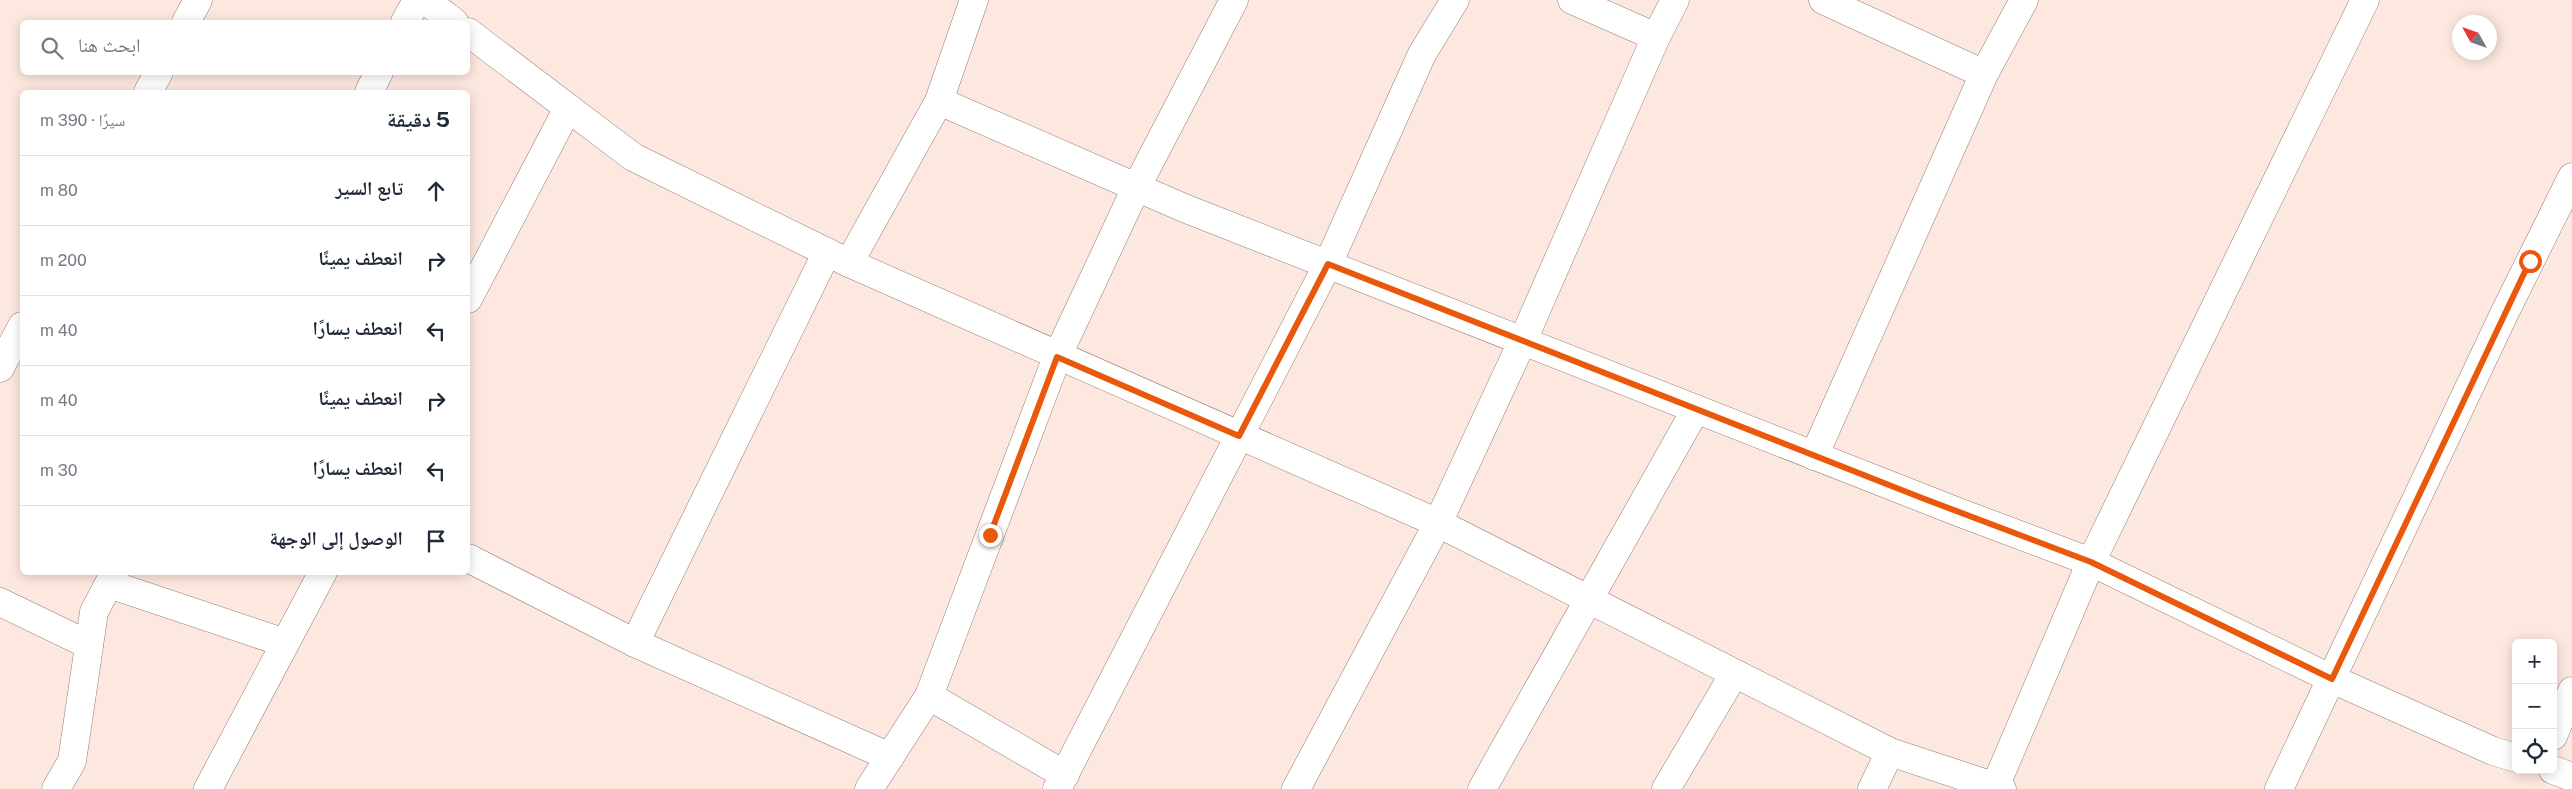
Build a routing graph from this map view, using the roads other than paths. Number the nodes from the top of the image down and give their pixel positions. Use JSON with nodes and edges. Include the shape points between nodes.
{"nodes":[{"id":1,"x":198,"y":0,"type":"edge"},
{"id":2,"x":417,"y":0,"type":"edge"},
{"id":3,"x":425,"y":0,"type":"edge"},
{"id":4,"x":974,"y":0,"type":"edge"},
{"id":5,"x":1234,"y":0,"type":"edge"},
{"id":6,"x":1456,"y":0,"type":"edge"},
{"id":7,"x":1572,"y":0,"type":"edge"},
{"id":8,"x":1675,"y":0,"type":"edge"},
{"id":9,"x":1822,"y":0,"type":"edge"},
{"id":10,"x":2024,"y":0,"type":"edge"},
{"id":11,"x":2365,"y":0,"type":"edge"},
{"id":12,"x":187,"y":20,"type":"edge"},
{"id":13,"x":407,"y":20,"type":"edge"},
{"id":14,"x":451,"y":20,"type":"edge"},
{"id":15,"x":470,"y":34,"type":"edge"},
{"id":16,"x":1656,"y":37,"type":"junction"},
{"id":17,"x":1984,"y":74,"type":"junction"},
{"id":18,"x":157,"y":75,"type":"edge"},
{"id":19,"x":377,"y":75,"type":"edge"},
{"id":20,"x":149,"y":90,"type":"edge"},
{"id":21,"x":369,"y":90,"type":"edge"},
{"id":22,"x":939,"y":101,"type":"junction"},
{"id":23,"x":568,"y":108,"type":"junction"},
{"id":24,"x":2572,"y":177,"type":"edge"},
{"id":25,"x":1136,"y":188,"type":"junction"},
{"id":26,"x":838,"y":258,"type":"junction"},
{"id":27,"x":1328,"y":264,"type":"junction"},
{"id":28,"x":470,"y":295,"type":"edge"},
{"id":29,"x":20,"y":330,"type":"edge"},
{"id":30,"x":1523,"y":340,"type":"junction"},
{"id":31,"x":1057,"y":357,"type":"junction"},
{"id":32,"x":0,"y":368,"type":"edge"},
{"id":33,"x":1696,"y":409,"type":"junction"},
{"id":34,"x":1239,"y":436,"type":"junction"},
{"id":35,"x":1814,"y":456,"type":"junction"},
{"id":36,"x":1438,"y":523,"type":"junction"},
{"id":37,"x":470,"y":559,"type":"edge"},
{"id":38,"x":2091,"y":562,"type":"junction"},
{"id":39,"x":321,"y":575,"type":"edge"},
{"id":40,"x":112,"y":578,"type":"edge"},
{"id":41,"x":1590,"y":600,"type":"junction"},
{"id":42,"x":0,"y":602,"type":"edge"},
{"id":43,"x":636,"y":642,"type":"junction"},
{"id":44,"x":286,"y":643,"type":"junction"},
{"id":45,"x":89,"y":645,"type":"junction"},
{"id":46,"x":1734,"y":674,"type":"junction"},
{"id":47,"x":2332,"y":679,"type":"junction"},
{"id":48,"x":2572,"y":691,"type":"edge"},
{"id":49,"x":929,"y":696,"type":"junction"},
{"id":50,"x":2556,"y":729,"type":"edge"},
{"id":51,"x":1890,"y":752,"type":"junction"},
{"id":52,"x":890,"y":757,"type":"junction"},
{"id":53,"x":2512,"y":757,"type":"edge"},
{"id":54,"x":2557,"y":771,"type":"edge"},
{"id":55,"x":2572,"y":777,"type":"edge"},
{"id":56,"x":1061,"y":782,"type":"edge"},
{"id":57,"x":1998,"y":788,"type":"edge"},
{"id":58,"x":56,"y":789,"type":"edge"},
{"id":59,"x":208,"y":789,"type":"edge"},
{"id":60,"x":869,"y":789,"type":"edge"},
{"id":61,"x":1296,"y":789,"type":"edge"},
{"id":62,"x":1482,"y":789,"type":"edge"},
{"id":63,"x":1666,"y":789,"type":"edge"},
{"id":64,"x":1872,"y":789,"type":"edge"},
{"id":65,"x":2278,"y":789,"type":"edge"}],
"edges":[{"from":1,"to":12,"type":"street"},
{"from":2,"to":13,"type":"street"},
{"from":3,"to":14,"type":"street"},
{"from":4,"to":22,"type":"street"},
{"from":5,"to":25,"type":"street"},
{"from":6,"to":27,"type":"street","via":[[1422,54]]},
{"from":7,"to":16,"type":"street"},
{"from":8,"to":16,"type":"street"},
{"from":9,"to":17,"type":"street"},
{"from":10,"to":17,"type":"street"},
{"from":11,"to":38,"type":"street"},
{"from":15,"to":23,"type":"street"},
{"from":16,"to":30,"type":"street"},
{"from":17,"to":35,"type":"street"},
{"from":18,"to":20,"type":"street"},
{"from":19,"to":21,"type":"street"},
{"from":22,"to":25,"type":"street"},
{"from":22,"to":26,"type":"street"},
{"from":23,"to":26,"type":"street","via":[[633,157]]},
{"from":23,"to":28,"type":"street"},
{"from":24,"to":47,"type":"street"},
{"from":25,"to":27,"type":"street"},
{"from":25,"to":31,"type":"street"},
{"from":26,"to":31,"type":"street"},
{"from":26,"to":43,"type":"street"},
{"from":27,"to":30,"type":"street"},
{"from":27,"to":34,"type":"street"},
{"from":29,"to":32,"type":"street"},
{"from":30,"to":33,"type":"street"},
{"from":30,"to":36,"type":"street"},
{"from":31,"to":34,"type":"street"},
{"from":31,"to":49,"type":"street"},
{"from":33,"to":35,"type":"street"},
{"from":33,"to":41,"type":"street"},
{"from":34,"to":36,"type":"street"},
{"from":34,"to":56,"type":"street"},
{"from":35,"to":38,"type":"street"},
{"from":36,"to":41,"type":"street"},
{"from":36,"to":61,"type":"street"},
{"from":37,"to":43,"type":"street"},
{"from":38,"to":47,"type":"street"},
{"from":38,"to":57,"type":"street"},
{"from":39,"to":44,"type":"street"},
{"from":40,"to":44,"type":"street"},
{"from":40,"to":45,"type":"street","via":[[94,612]]},
{"from":41,"to":46,"type":"street"},
{"from":41,"to":62,"type":"street"},
{"from":42,"to":45,"type":"street"},
{"from":43,"to":52,"type":"street"},
{"from":44,"to":59,"type":"street"},
{"from":45,"to":58,"type":"street","via":[[72,761]]},
{"from":46,"to":51,"type":"street"},
{"from":46,"to":63,"type":"street"},
{"from":47,"to":53,"type":"street"},
{"from":47,"to":65,"type":"street"},
{"from":48,"to":50,"type":"street"},
{"from":49,"to":52,"type":"street"},
{"from":49,"to":56,"type":"street"},
{"from":51,"to":57,"type":"street"},
{"from":51,"to":64,"type":"street"},
{"from":52,"to":60,"type":"street"},
{"from":54,"to":55,"type":"street"}]}
